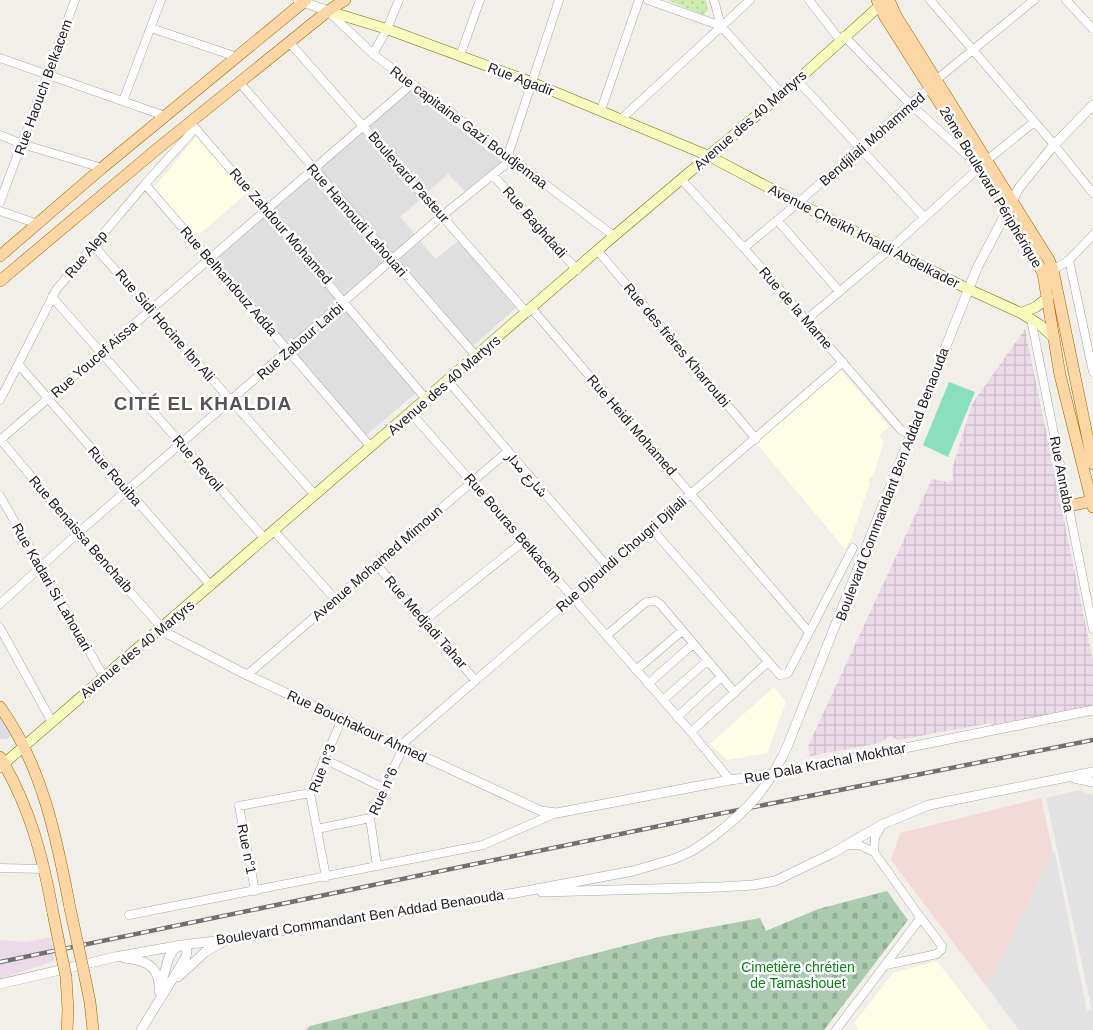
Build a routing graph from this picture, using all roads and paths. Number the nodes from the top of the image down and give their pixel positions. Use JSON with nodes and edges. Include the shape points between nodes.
{"nodes":[{"id":1,"x":74,"y":0,"type":"edge"},
{"id":2,"x":161,"y":0,"type":"edge"},
{"id":3,"x":345,"y":0,"type":"edge"},
{"id":4,"x":399,"y":0,"type":"edge"},
{"id":5,"x":480,"y":0,"type":"edge"},
{"id":6,"x":559,"y":0,"type":"edge"},
{"id":7,"x":639,"y":0,"type":"edge"},
{"id":8,"x":648,"y":0,"type":"edge"},
{"id":9,"x":714,"y":0,"type":"edge"},
{"id":10,"x":750,"y":0,"type":"edge"},
{"id":11,"x":809,"y":0,"type":"edge"},
{"id":12,"x":930,"y":0,"type":"edge"},
{"id":13,"x":1034,"y":0,"type":"edge"},
{"id":14,"x":1066,"y":0,"type":"edge"},
{"id":15,"x":302,"y":1,"type":"edge"},
{"id":16,"x":883,"y":1,"type":"edge"},
{"id":17,"x":328,"y":11,"type":"junction"},
{"id":18,"x":721,"y":26,"type":"junction"},
{"id":19,"x":151,"y":28,"type":"junction"},
{"id":20,"x":388,"y":29,"type":"junction"},
{"id":21,"x":1093,"y":29,"type":"edge"},
{"id":22,"x":842,"y":38,"type":"junction"},
{"id":23,"x":290,"y":43,"type":"junction"},
{"id":24,"x":972,"y":51,"type":"junction"},
{"id":25,"x":373,"y":54,"type":"junction"},
{"id":26,"x":460,"y":56,"type":"junction"},
{"id":27,"x":237,"y":57,"type":"junction"},
{"id":28,"x":0,"y":58,"type":"edge"},
{"id":29,"x":47,"y":76,"type":"junction"},
{"id":30,"x":797,"y":80,"type":"junction"},
{"id":31,"x":531,"y":82,"type":"junction"},
{"id":32,"x":240,"y":83,"type":"junction"},
{"id":33,"x":412,"y":84,"type":"junction"},
{"id":34,"x":933,"y":84,"type":"junction"},
{"id":35,"x":782,"y":94,"type":"junction"},
{"id":36,"x":1093,"y":100,"type":"edge"},
{"id":37,"x":123,"y":101,"type":"junction"},
{"id":38,"x":910,"y":104,"type":"junction"},
{"id":39,"x":1093,"y":105,"type":"edge"},
{"id":40,"x":601,"y":110,"type":"junction"},
{"id":41,"x":165,"y":116,"type":"junction"},
{"id":42,"x":621,"y":119,"type":"junction"},
{"id":43,"x":1034,"y":122,"type":"junction"},
{"id":44,"x":191,"y":123,"type":"junction"},
{"id":45,"x":364,"y":126,"type":"junction"},
{"id":46,"x":0,"y":135,"type":"edge"},
{"id":47,"x":22,"y":144,"type":"junction"},
{"id":48,"x":1052,"y":144,"type":"junction"},
{"id":49,"x":860,"y":147,"type":"junction"},
{"id":50,"x":709,"y":156,"type":"junction"},
{"id":51,"x":510,"y":157,"type":"junction"},
{"id":52,"x":983,"y":164,"type":"junction"},
{"id":53,"x":102,"y":168,"type":"junction"},
{"id":54,"x":314,"y":169,"type":"junction"},
{"id":55,"x":493,"y":175,"type":"junction"},
{"id":56,"x":682,"y":180,"type":"junction"},
{"id":57,"x":145,"y":184,"type":"junction"},
{"id":58,"x":1093,"y":194,"type":"edge"},
{"id":59,"x":0,"y":202,"type":"edge"},
{"id":60,"x":798,"y":203,"type":"junction"},
{"id":61,"x":1008,"y":204,"type":"junction"},
{"id":62,"x":266,"y":210,"type":"junction"},
{"id":63,"x":0,"y":211,"type":"edge"},
{"id":64,"x":442,"y":216,"type":"junction"},
{"id":65,"x":924,"y":217,"type":"junction"},
{"id":66,"x":777,"y":220,"type":"junction"},
{"id":67,"x":38,"y":224,"type":"junction"},
{"id":68,"x":1093,"y":235,"type":"edge"},
{"id":69,"x":614,"y":236,"type":"junction"},
{"id":70,"x":93,"y":245,"type":"junction"},
{"id":71,"x":744,"y":248,"type":"junction"},
{"id":72,"x":890,"y":249,"type":"junction"},
{"id":73,"x":598,"y":252,"type":"junction"},
{"id":74,"x":0,"y":256,"type":"edge"},
{"id":75,"x":210,"y":259,"type":"junction"},
{"id":76,"x":392,"y":260,"type":"junction"},
{"id":77,"x":1069,"y":260,"type":"junction"},
{"id":78,"x":577,"y":270,"type":"junction"},
{"id":79,"x":1053,"y":270,"type":"junction"},
{"id":80,"x":0,"y":281,"type":"edge"},
{"id":81,"x":968,"y":289,"type":"junction"},
{"id":82,"x":839,"y":291,"type":"junction"},
{"id":83,"x":52,"y":297,"type":"junction"},
{"id":84,"x":1048,"y":297,"type":"junction"},
{"id":85,"x":345,"y":302,"type":"junction"},
{"id":86,"x":152,"y":309,"type":"junction"},
{"id":87,"x":530,"y":311,"type":"junction"},
{"id":88,"x":1021,"y":313,"type":"junction"},
{"id":89,"x":1031,"y":319,"type":"junction"},
{"id":90,"x":806,"y":320,"type":"junction"},
{"id":91,"x":1053,"y":337,"type":"junction"},
{"id":92,"x":289,"y":351,"type":"junction"},
{"id":93,"x":102,"y":352,"type":"junction"},
{"id":94,"x":1091,"y":355,"type":"edge"},
{"id":95,"x":476,"y":356,"type":"junction"},
{"id":96,"x":843,"y":362,"type":"junction"},
{"id":97,"x":19,"y":365,"type":"junction"},
{"id":98,"x":1093,"y":372,"type":"edge"},
{"id":99,"x":448,"y":381,"type":"junction"},
{"id":100,"x":48,"y":399,"type":"junction"},
{"id":101,"x":0,"y":400,"type":"edge"},
{"id":102,"x":427,"y":400,"type":"junction"},
{"id":103,"x":231,"y":401,"type":"junction"},
{"id":104,"x":411,"y":413,"type":"junction"},
{"id":105,"x":912,"y":435,"type":"junction"},
{"id":106,"x":756,"y":439,"type":"junction"},
{"id":107,"x":0,"y":440,"type":"edge"},
{"id":108,"x":181,"y":444,"type":"junction"},
{"id":109,"x":371,"y":447,"type":"junction"},
{"id":110,"x":508,"y":451,"type":"junction"},
{"id":111,"x":1093,"y":464,"type":"edge"},
{"id":112,"x":472,"y":481,"type":"junction"},
{"id":113,"x":128,"y":491,"type":"junction"},
{"id":114,"x":690,"y":493,"type":"junction"},
{"id":115,"x":315,"y":495,"type":"junction"},
{"id":116,"x":0,"y":496,"type":"edge"},
{"id":117,"x":1093,"y":503,"type":"edge"},
{"id":118,"x":1068,"y":506,"type":"junction"},
{"id":119,"x":651,"y":528,"type":"junction"},
{"id":120,"x":274,"y":531,"type":"junction"},
{"id":121,"x":78,"y":533,"type":"junction"},
{"id":122,"x":265,"y":538,"type":"junction"},
{"id":123,"x":524,"y":541,"type":"junction"},
{"id":124,"x":853,"y":548,"type":"dead end"},
{"id":125,"x":376,"y":564,"type":"junction"},
{"id":126,"x":607,"y":566,"type":"junction"},
{"id":127,"x":41,"y":568,"type":"junction"},
{"id":128,"x":211,"y":586,"type":"junction"},
{"id":129,"x":572,"y":596,"type":"junction"},
{"id":130,"x":335,"y":599,"type":"junction"},
{"id":131,"x":0,"y":604,"type":"edge"},
{"id":132,"x":425,"y":620,"type":"junction"},
{"id":133,"x":0,"y":628,"type":"edge"},
{"id":134,"x":162,"y":628,"type":"junction"},
{"id":135,"x":1093,"y":629,"type":"edge"},
{"id":136,"x":682,"y":630,"type":"junction"},
{"id":137,"x":809,"y":632,"type":"junction"},
{"id":138,"x":607,"y":635,"type":"junction"},
{"id":139,"x":693,"y":644,"type":"junction"},
{"id":140,"x":708,"y":661,"type":"junction"},
{"id":141,"x":768,"y":662,"type":"junction"},
{"id":142,"x":636,"y":670,"type":"junction"},
{"id":143,"x":247,"y":675,"type":"junction"},
{"id":144,"x":721,"y":677,"type":"junction"},
{"id":145,"x":104,"y":678,"type":"junction"},
{"id":146,"x":475,"y":680,"type":"junction"},
{"id":147,"x":648,"y":684,"type":"junction"},
{"id":148,"x":734,"y":693,"type":"junction"},
{"id":149,"x":663,"y":700,"type":"junction"},
{"id":150,"x":0,"y":707,"type":"edge"},
{"id":151,"x":1093,"y":710,"type":"edge"},
{"id":152,"x":677,"y":717,"type":"junction"},
{"id":153,"x":342,"y":719,"type":"junction"},
{"id":154,"x":52,"y":722,"type":"junction"},
{"id":155,"x":691,"y":732,"type":"junction"},
{"id":156,"x":24,"y":746,"type":"junction"},
{"id":157,"x":401,"y":747,"type":"junction"},
{"id":158,"x":324,"y":759,"type":"junction"},
{"id":159,"x":1,"y":763,"type":"edge"},
{"id":160,"x":1093,"y":772,"type":"edge"},
{"id":161,"x":1071,"y":777,"type":"junction"},
{"id":162,"x":730,"y":780,"type":"junction"},
{"id":163,"x":1093,"y":782,"type":"edge"},
{"id":164,"x":384,"y":788,"type":"junction"},
{"id":165,"x":310,"y":793,"type":"junction"},
{"id":166,"x":557,"y":813,"type":"junction"},
{"id":167,"x":370,"y":818,"type":"junction"},
{"id":168,"x":883,"y":824,"type":"junction"},
{"id":169,"x":317,"y":829,"type":"junction"},
{"id":170,"x":845,"y":846,"type":"junction"},
{"id":171,"x":874,"y":852,"type":"junction"},
{"id":172,"x":377,"y":866,"type":"junction"},
{"id":173,"x":0,"y":868,"type":"edge"},
{"id":174,"x":45,"y":869,"type":"junction"},
{"id":175,"x":326,"y":877,"type":"junction"},
{"id":176,"x":255,"y":891,"type":"junction"},
{"id":177,"x":515,"y":893,"type":"junction"},
{"id":178,"x":918,"y":914,"type":"junction"},
{"id":179,"x":129,"y":915,"type":"dead end"},
{"id":180,"x":232,"y":938,"type":"junction"},
{"id":181,"x":182,"y":945,"type":"junction"},
{"id":182,"x":116,"y":957,"type":"junction"},
{"id":183,"x":886,"y":965,"type":"junction"},
{"id":184,"x":0,"y":984,"type":"edge"},
{"id":185,"x":159,"y":991,"type":"junction"},
{"id":186,"x":156,"y":1004,"type":"junction"},
{"id":187,"x":67,"y":1030,"type":"edge"},
{"id":188,"x":93,"y":1030,"type":"edge"},
{"id":189,"x":141,"y":1030,"type":"edge"},
{"id":190,"x":836,"y":1030,"type":"edge"}],
"edges":[{"from":1,"to":29,"type":"street","name":"Rue Haouch Belkacem"},
{"from":2,"to":19,"type":"street"},
{"from":3,"to":17,"type":"main road"},
{"from":4,"to":20,"type":"street"},
{"from":5,"to":26,"type":"street"},
{"from":6,"to":31,"type":"street"},
{"from":7,"to":40,"type":"street"},
{"from":8,"to":18,"type":"street"},
{"from":9,"to":18,"type":"street"},
{"from":10,"to":18,"type":"street"},
{"from":11,"to":22,"type":"street"},
{"from":12,"to":24,"type":"street"},
{"from":13,"to":24,"type":"street","name":"Bendjilali Mohammed"},
{"from":14,"to":21,"type":"street"},
{"from":15,"to":17,"type":"street"},
{"from":15,"to":27,"type":"main road"},
{"from":16,"to":22,"type":"main road","name":"Avenue des 40 Martyrs"},
{"from":16,"to":34,"type":"main road","name":"2ème Boulevard Périphérique","via":[[885,17]]},
{"from":17,"to":20,"type":"main road","name":"Rue Agadir"},
{"from":17,"to":23,"type":"main road"},
{"from":17,"to":25,"type":"street","name":"Rue capitaine Gazi Boudjemaa"},
{"from":18,"to":35,"type":"street"},
{"from":18,"to":42,"type":"street"},
{"from":19,"to":27,"type":"street"},
{"from":19,"to":37,"type":"street"},
{"from":20,"to":25,"type":"street"},
{"from":20,"to":26,"type":"main road","name":"Rue Agadir"},
{"from":22,"to":30,"type":"main road","name":"Avenue des 40 Martyrs"},
{"from":22,"to":38,"type":"street"},
{"from":23,"to":32,"type":"main road"},
{"from":23,"to":45,"type":"street","name":"Boulevard Pasteur"},
{"from":24,"to":34,"type":"street","name":"Bendjilali Mohammed"},
{"from":24,"to":43,"type":"street"},
{"from":25,"to":33,"type":"street","name":"Rue capitaine Gazi Boudjemaa"},
{"from":26,"to":31,"type":"main road","name":"Rue Agadir"},
{"from":27,"to":41,"type":"main road"},
{"from":28,"to":29,"type":"street"},
{"from":29,"to":37,"type":"street"},
{"from":29,"to":47,"type":"street","name":"Rue Haouch Belkacem"},
{"from":30,"to":35,"type":"main road","name":"Avenue des 40 Martyrs"},
{"from":30,"to":49,"type":"street"},
{"from":31,"to":40,"type":"main road","name":"Rue Agadir"},
{"from":31,"to":51,"type":"street"},
{"from":32,"to":44,"type":"main road"},
{"from":32,"to":54,"type":"street","name":"Rue Hamoudi Lahouari"},
{"from":33,"to":45,"type":"street","name":"Rue Youcef Aissa"},
{"from":33,"to":51,"type":"street","name":"Rue capitaine Gazi Boudjemaa"},
{"from":34,"to":38,"type":"street","name":"Bendjilali Mohammed"},
{"from":34,"to":52,"type":"main road","name":"2ème Boulevard Périphérique"},
{"from":35,"to":50,"type":"main road","name":"Avenue des 40 Martyrs"},
{"from":36,"to":48,"type":"street"},
{"from":37,"to":41,"type":"street"},
{"from":38,"to":49,"type":"street","name":"Bendjilali Mohammed"},
{"from":38,"to":52,"type":"street"},
{"from":39,"to":48,"type":"street"},
{"from":40,"to":42,"type":"main road","name":"Rue Agadir"},
{"from":41,"to":53,"type":"main road"},
{"from":42,"to":50,"type":"main road","name":"Rue Agadir"},
{"from":43,"to":48,"type":"street"},
{"from":43,"to":52,"type":"street"},
{"from":44,"to":57,"type":"street","name":"Rue Alep","via":[[191,133]]},
{"from":44,"to":62,"type":"street","name":"Rue Zahdour Mohamed"},
{"from":44,"to":80,"type":"main road"},
{"from":45,"to":54,"type":"street","name":"Rue Youcef Aissa"},
{"from":45,"to":64,"type":"street","name":"Boulevard Pasteur"},
{"from":46,"to":47,"type":"street"},
{"from":47,"to":53,"type":"street"},
{"from":47,"to":59,"type":"street","name":"Rue Haouch Belkacem"},
{"from":48,"to":58,"type":"street"},
{"from":48,"to":61,"type":"street","name":"Boulevard Commandant Ben Addad Benaouda"},
{"from":49,"to":60,"type":"street","name":"Bendjilali Mohammed"},
{"from":49,"to":65,"type":"street"},
{"from":50,"to":56,"type":"main road","name":"Avenue des 40 Martyrs"},
{"from":50,"to":60,"type":"main road","name":"Avenue Cheïkh Khaldi Abdelkader"},
{"from":51,"to":55,"type":"street","name":"Rue Zabour Larbi"},
{"from":51,"to":69,"type":"street","name":"Rue capitaine Gazi Boudjemaa"},
{"from":52,"to":61,"type":"main road","name":"2ème Boulevard Périphérique"},
{"from":52,"to":65,"type":"street"},
{"from":53,"to":67,"type":"main road"},
{"from":54,"to":62,"type":"street","name":"Rue Youcef Aissa"},
{"from":54,"to":76,"type":"street","name":"Rue Hamoudi Lahouari"},
{"from":55,"to":64,"type":"street","name":"Rue Zabour Larbi"},
{"from":55,"to":78,"type":"street","name":"Rue Baghdadi"},
{"from":56,"to":69,"type":"main road","name":"Avenue des 40 Martyrs"},
{"from":56,"to":71,"type":"street","name":"Rue de la Marne"},
{"from":57,"to":70,"type":"street","name":"Rue Alep"},
{"from":57,"to":75,"type":"street","name":"Rue Belhandouz Adda"},
{"from":60,"to":66,"type":"street","name":"Bendjilali Mohammed"},
{"from":60,"to":72,"type":"main road","name":"Avenue Cheïkh Khaldi Abdelkader"},
{"from":61,"to":79,"type":"main road","name":"2ème Boulevard Périphérique"},
{"from":61,"to":81,"type":"street","name":"Boulevard Commandant Ben Addad Benaouda"},
{"from":61,"to":84,"type":"main road","name":"2ème Boulevard Périphérique","via":[[1043,273]]},
{"from":62,"to":75,"type":"street","name":"Rue Youcef Aissa"},
{"from":62,"to":85,"type":"street","name":"Rue Zahdour Mohamed"},
{"from":63,"to":67,"type":"street"},
{"from":64,"to":76,"type":"street","name":"Rue Zabour Larbi"},
{"from":64,"to":87,"type":"street","name":"Boulevard Pasteur"},
{"from":65,"to":72,"type":"street"},
{"from":66,"to":71,"type":"street","name":"Bendjilali Mohammed"},
{"from":66,"to":82,"type":"street"},
{"from":67,"to":74,"type":"main road"},
{"from":68,"to":77,"type":"street"},
{"from":69,"to":73,"type":"main road","name":"Avenue des 40 Martyrs"},
{"from":70,"to":83,"type":"street","name":"Rue Alep"},
{"from":70,"to":86,"type":"street","name":"Rue Sidi Hocine Ibn Ali"},
{"from":71,"to":90,"type":"street","name":"Rue de la Marne"},
{"from":72,"to":81,"type":"main road","name":"Avenue Cheïkh Khaldi Abdelkader"},
{"from":72,"to":82,"type":"street"},
{"from":73,"to":78,"type":"main road","name":"Avenue des 40 Martyrs"},
{"from":73,"to":106,"type":"street","name":"Rue des frères Kharroubi"},
{"from":75,"to":86,"type":"street","name":"Rue Youcef Aissa"},
{"from":75,"to":92,"type":"street","name":"Rue Belhandouz Adda"},
{"from":76,"to":85,"type":"street","name":"Rue Zabour Larbi"},
{"from":76,"to":95,"type":"street","name":"Rue Hamoudi Lahouari"},
{"from":77,"to":79,"type":"street"},
{"from":77,"to":94,"type":"street"},
{"from":78,"to":87,"type":"main road","name":"Avenue des 40 Martyrs"},
{"from":79,"to":111,"type":"main road","name":"2ème Boulevard Périphérique"},
{"from":81,"to":88,"type":"main road","name":"Avenue Cheïkh Khaldi Abdelkader"},
{"from":81,"to":105,"type":"street","name":"Boulevard Commandant Ben Addad Benaouda"},
{"from":82,"to":90,"type":"street"},
{"from":83,"to":93,"type":"street","name":"Rue Revoil"},
{"from":83,"to":97,"type":"street","name":"Rue Alep"},
{"from":84,"to":88,"type":"main road"},
{"from":84,"to":91,"type":"main road","name":"2ème Boulevard Périphérique"},
{"from":85,"to":92,"type":"street","name":"Rue Zabour Larbi"},
{"from":85,"to":102,"type":"street","name":"Rue Zahdour Mohamed"},
{"from":86,"to":93,"type":"street","name":"Rue Youcef Aissa"},
{"from":86,"to":103,"type":"street","name":"Rue Sidi Hocine Ibn Ali"},
{"from":87,"to":95,"type":"main road","name":"Avenue des 40 Martyrs"},
{"from":87,"to":114,"type":"street","name":"Rue Heidi Mohamed"},
{"from":88,"to":89,"type":"main road","name":"Avenue Cheïkh Khaldi Abdelkader"},
{"from":89,"to":91,"type":"main road","name":"Avenue Cheïkh Khaldi Abdelkader"},
{"from":89,"to":118,"type":"street","name":"Rue Annaba"},
{"from":90,"to":96,"type":"street","name":"Rue de la Marne"},
{"from":91,"to":117,"type":"main road","name":"2ème Boulevard Périphérique"},
{"from":92,"to":103,"type":"street","name":"Rue Zabour Larbi"},
{"from":92,"to":109,"type":"street","name":"Rue Belhandouz Adda"},
{"from":93,"to":100,"type":"street","name":"Rue Youcef Aissa"},
{"from":93,"to":108,"type":"street","name":"Rue Revoil"},
{"from":94,"to":98,"type":"street"},
{"from":95,"to":99,"type":"main road","name":"Avenue des 40 Martyrs"},
{"from":96,"to":105,"type":"street","name":"Rue de la Marne","via":[[901,430]]},
{"from":96,"to":106,"type":"street","name":"Rue Djoundi Chougri Djilali"},
{"from":97,"to":100,"type":"street","name":"Rue Rouiba"},
{"from":97,"to":101,"type":"street","name":"Rue Alep"},
{"from":99,"to":102,"type":"main road","name":"Avenue des 40 Martyrs"},
{"from":99,"to":110,"type":"street","name":"شارع مدار"},
{"from":100,"to":107,"type":"street","name":"Rue Youcef Aissa"},
{"from":100,"to":113,"type":"street","name":"Rue Rouiba"},
{"from":102,"to":104,"type":"main road","name":"Avenue des 40 Martyrs"},
{"from":103,"to":108,"type":"street","name":"Rue Zabour Larbi"},
{"from":103,"to":115,"type":"street","name":"Rue Sidi Hocine Ibn Ali"},
{"from":104,"to":109,"type":"main road","name":"Avenue des 40 Martyrs"},
{"from":104,"to":112,"type":"street","name":"Rue Bouras Belkacem"},
{"from":105,"to":177,"type":"street","name":"Boulevard Commandant Ben Addad Benaouda","bridge":true,"via":[[787,747],[756,800],[692,851],[658,865]]},
{"from":106,"to":114,"type":"street","name":"Rue Djoundi Chougri Djilali"},
{"from":107,"to":121,"type":"street","name":"Rue Benaissa Benchaib"},
{"from":108,"to":113,"type":"street","name":"Rue Zabour Larbi"},
{"from":108,"to":122,"type":"street","name":"Rue Revoil"},
{"from":109,"to":115,"type":"main road","name":"Avenue des 40 Martyrs"},
{"from":110,"to":112,"type":"street","name":"Avenue Mohamed Mimoun"},
{"from":110,"to":126,"type":"street","name":"شارع مدار"},
{"from":112,"to":123,"type":"street","name":"Rue Bouras Belkacem"},
{"from":112,"to":125,"type":"street","name":"Avenue Mohamed Mimoun"},
{"from":113,"to":121,"type":"street","name":"Rue Zabour Larbi"},
{"from":113,"to":128,"type":"street","name":"Rue Rouiba"},
{"from":114,"to":119,"type":"street","name":"Rue Djoundi Chougri Djilali"},
{"from":114,"to":137,"type":"street","name":"Rue Heidi Mohamed"},
{"from":115,"to":120,"type":"main road","name":"Avenue des 40 Martyrs"},
{"from":116,"to":127,"type":"street","name":"Rue Kadari Si Lahouari"},
{"from":117,"to":118,"type":"main road"},
{"from":118,"to":135,"type":"street","name":"Rue Annaba"},
{"from":119,"to":126,"type":"street","name":"Rue Djoundi Chougri Djilali"},
{"from":119,"to":141,"type":"street"},
{"from":120,"to":122,"type":"main road","name":"Avenue des 40 Martyrs"},
{"from":120,"to":130,"type":"street"},
{"from":121,"to":127,"type":"street","name":"Rue Zabour Larbi"},
{"from":121,"to":134,"type":"street","name":"Rue Benaissa Benchaib"},
{"from":122,"to":128,"type":"main road","name":"Avenue des 40 Martyrs"},
{"from":123,"to":129,"type":"street","name":"Rue Bouras Belkacem"},
{"from":123,"to":132,"type":"street"},
{"from":124,"to":137,"type":"street"},
{"from":125,"to":130,"type":"street","name":"Avenue Mohamed Mimoun"},
{"from":125,"to":132,"type":"street","name":"Rue Medjadi Tahar"},
{"from":126,"to":129,"type":"street","name":"Rue Djoundi Chougri Djilali"},
{"from":127,"to":131,"type":"street","name":"Rue Zabour Larbi"},
{"from":127,"to":145,"type":"street","name":"Rue Kadari Si Lahouari"},
{"from":128,"to":134,"type":"main road","name":"Avenue des 40 Martyrs"},
{"from":129,"to":138,"type":"street","name":"Rue Bouras Belkacem"},
{"from":129,"to":146,"type":"street","name":"Rue Djoundi Chougri Djilali"},
{"from":130,"to":143,"type":"street","name":"Avenue Mohamed Mimoun"},
{"from":132,"to":146,"type":"street","name":"Rue Medjadi Tahar"},
{"from":133,"to":154,"type":"street"},
{"from":134,"to":143,"type":"street","name":"Rue Bouchakour Ahmed"},
{"from":134,"to":145,"type":"main road","name":"Avenue des 40 Martyrs"},
{"from":136,"to":138,"type":"street","via":[[658,603],[652,601],[646,602]]},
{"from":136,"to":139,"type":"street"},
{"from":136,"to":142,"type":"street"},
{"from":137,"to":141,"type":"street","via":[[788,673],[780,675]]},
{"from":138,"to":142,"type":"street","name":"Rue Bouras Belkacem"},
{"from":139,"to":140,"type":"street"},
{"from":139,"to":147,"type":"street"},
{"from":140,"to":144,"type":"street"},
{"from":140,"to":149,"type":"street"},
{"from":141,"to":148,"type":"street"},
{"from":142,"to":147,"type":"street","name":"Rue Bouras Belkacem"},
{"from":143,"to":153,"type":"street","name":"Rue Bouchakour Ahmed"},
{"from":144,"to":148,"type":"street"},
{"from":144,"to":152,"type":"street"},
{"from":145,"to":154,"type":"main road","name":"Avenue des 40 Martyrs"},
{"from":146,"to":157,"type":"street","name":"Rue Djoundi Chougri Djilali"},
{"from":147,"to":149,"type":"street","name":"Rue Bouras Belkacem"},
{"from":148,"to":155,"type":"street"},
{"from":149,"to":152,"type":"street","name":"Rue Bouras Belkacem"},
{"from":150,"to":156,"type":"main road"},
{"from":151,"to":162,"type":"street","name":"Rue Dala Krachal Mokhtar","via":[[786,772]]},
{"from":152,"to":155,"type":"street","name":"Rue Bouras Belkacem"},
{"from":153,"to":157,"type":"street","name":"Rue Bouchakour Ahmed"},
{"from":153,"to":158,"type":"street","name":"Rue n°3"},
{"from":154,"to":156,"type":"main road","name":"Avenue des 40 Martyrs"},
{"from":155,"to":162,"type":"street","name":"Rue Bouras Belkacem"},
{"from":156,"to":159,"type":"main road","name":"Avenue des 40 Martyrs"},
{"from":156,"to":188,"type":"main road","bridge":true,"via":[[56,839],[92,1011]]},
{"from":157,"to":164,"type":"street","name":"Rue n°6"},
{"from":157,"to":166,"type":"street","name":"Rue Bouchakour Ahmed","via":[[541,810]]},
{"from":158,"to":164,"type":"street"},
{"from":158,"to":165,"type":"street","name":"Rue n°3"},
{"from":159,"to":174,"type":"main road","via":[[20,795]]},
{"from":160,"to":161,"type":"street"},
{"from":161,"to":163,"type":"street"},
{"from":161,"to":168,"type":"street","via":[[929,805]]},
{"from":162,"to":166,"type":"street","name":"Rue Dala Krachal Mokhtar"},
{"from":164,"to":167,"type":"street","name":"Rue n°6"},
{"from":165,"to":169,"type":"street","name":"Rue n°3"},
{"from":165,"to":176,"type":"street","name":"Rue n°1","via":[[239,806]]},
{"from":166,"to":172,"type":"street","via":[[483,845]]},
{"from":167,"to":169,"type":"street"},
{"from":167,"to":172,"type":"street","name":"Rue n°6"},
{"from":168,"to":170,"type":"street"},
{"from":168,"to":171,"type":"street","via":[[874,837]]},
{"from":169,"to":175,"type":"street","name":"Rue n°3"},
{"from":170,"to":171,"type":"street","via":[[859,844]]},
{"from":170,"to":177,"type":"street","via":[[775,880],[752,885]]},
{"from":171,"to":178,"type":"street"},
{"from":172,"to":175,"type":"street"},
{"from":173,"to":174,"type":"street"},
{"from":174,"to":187,"type":"main road","bridge":true,"via":[[66,977]]},
{"from":175,"to":176,"type":"street"},
{"from":176,"to":179,"type":"street"},
{"from":177,"to":180,"type":"street","name":"Boulevard Commandant Ben Addad Benaouda"},
{"from":178,"to":183,"type":"street","via":[[919,920]]},
{"from":178,"to":183,"type":"street","via":[[942,946],[941,950],[937,954]]},
{"from":180,"to":181,"type":"street","name":"Boulevard Commandant Ben Addad Benaouda"},
{"from":180,"to":186,"type":"street","via":[[195,960]]},
{"from":181,"to":182,"type":"street","name":"Boulevard Commandant Ben Addad Benaouda"},
{"from":181,"to":185,"type":"street","via":[[169,957]]},
{"from":181,"to":186,"type":"street","via":[[187,949],[186,957]]},
{"from":182,"to":184,"type":"street","name":"Boulevard Commandant Ben Addad Benaouda"},
{"from":182,"to":185,"type":"street","via":[[152,965],[158,976]]},
{"from":183,"to":190,"type":"street"},
{"from":185,"to":186,"type":"street"},
{"from":186,"to":189,"type":"street"}]}
